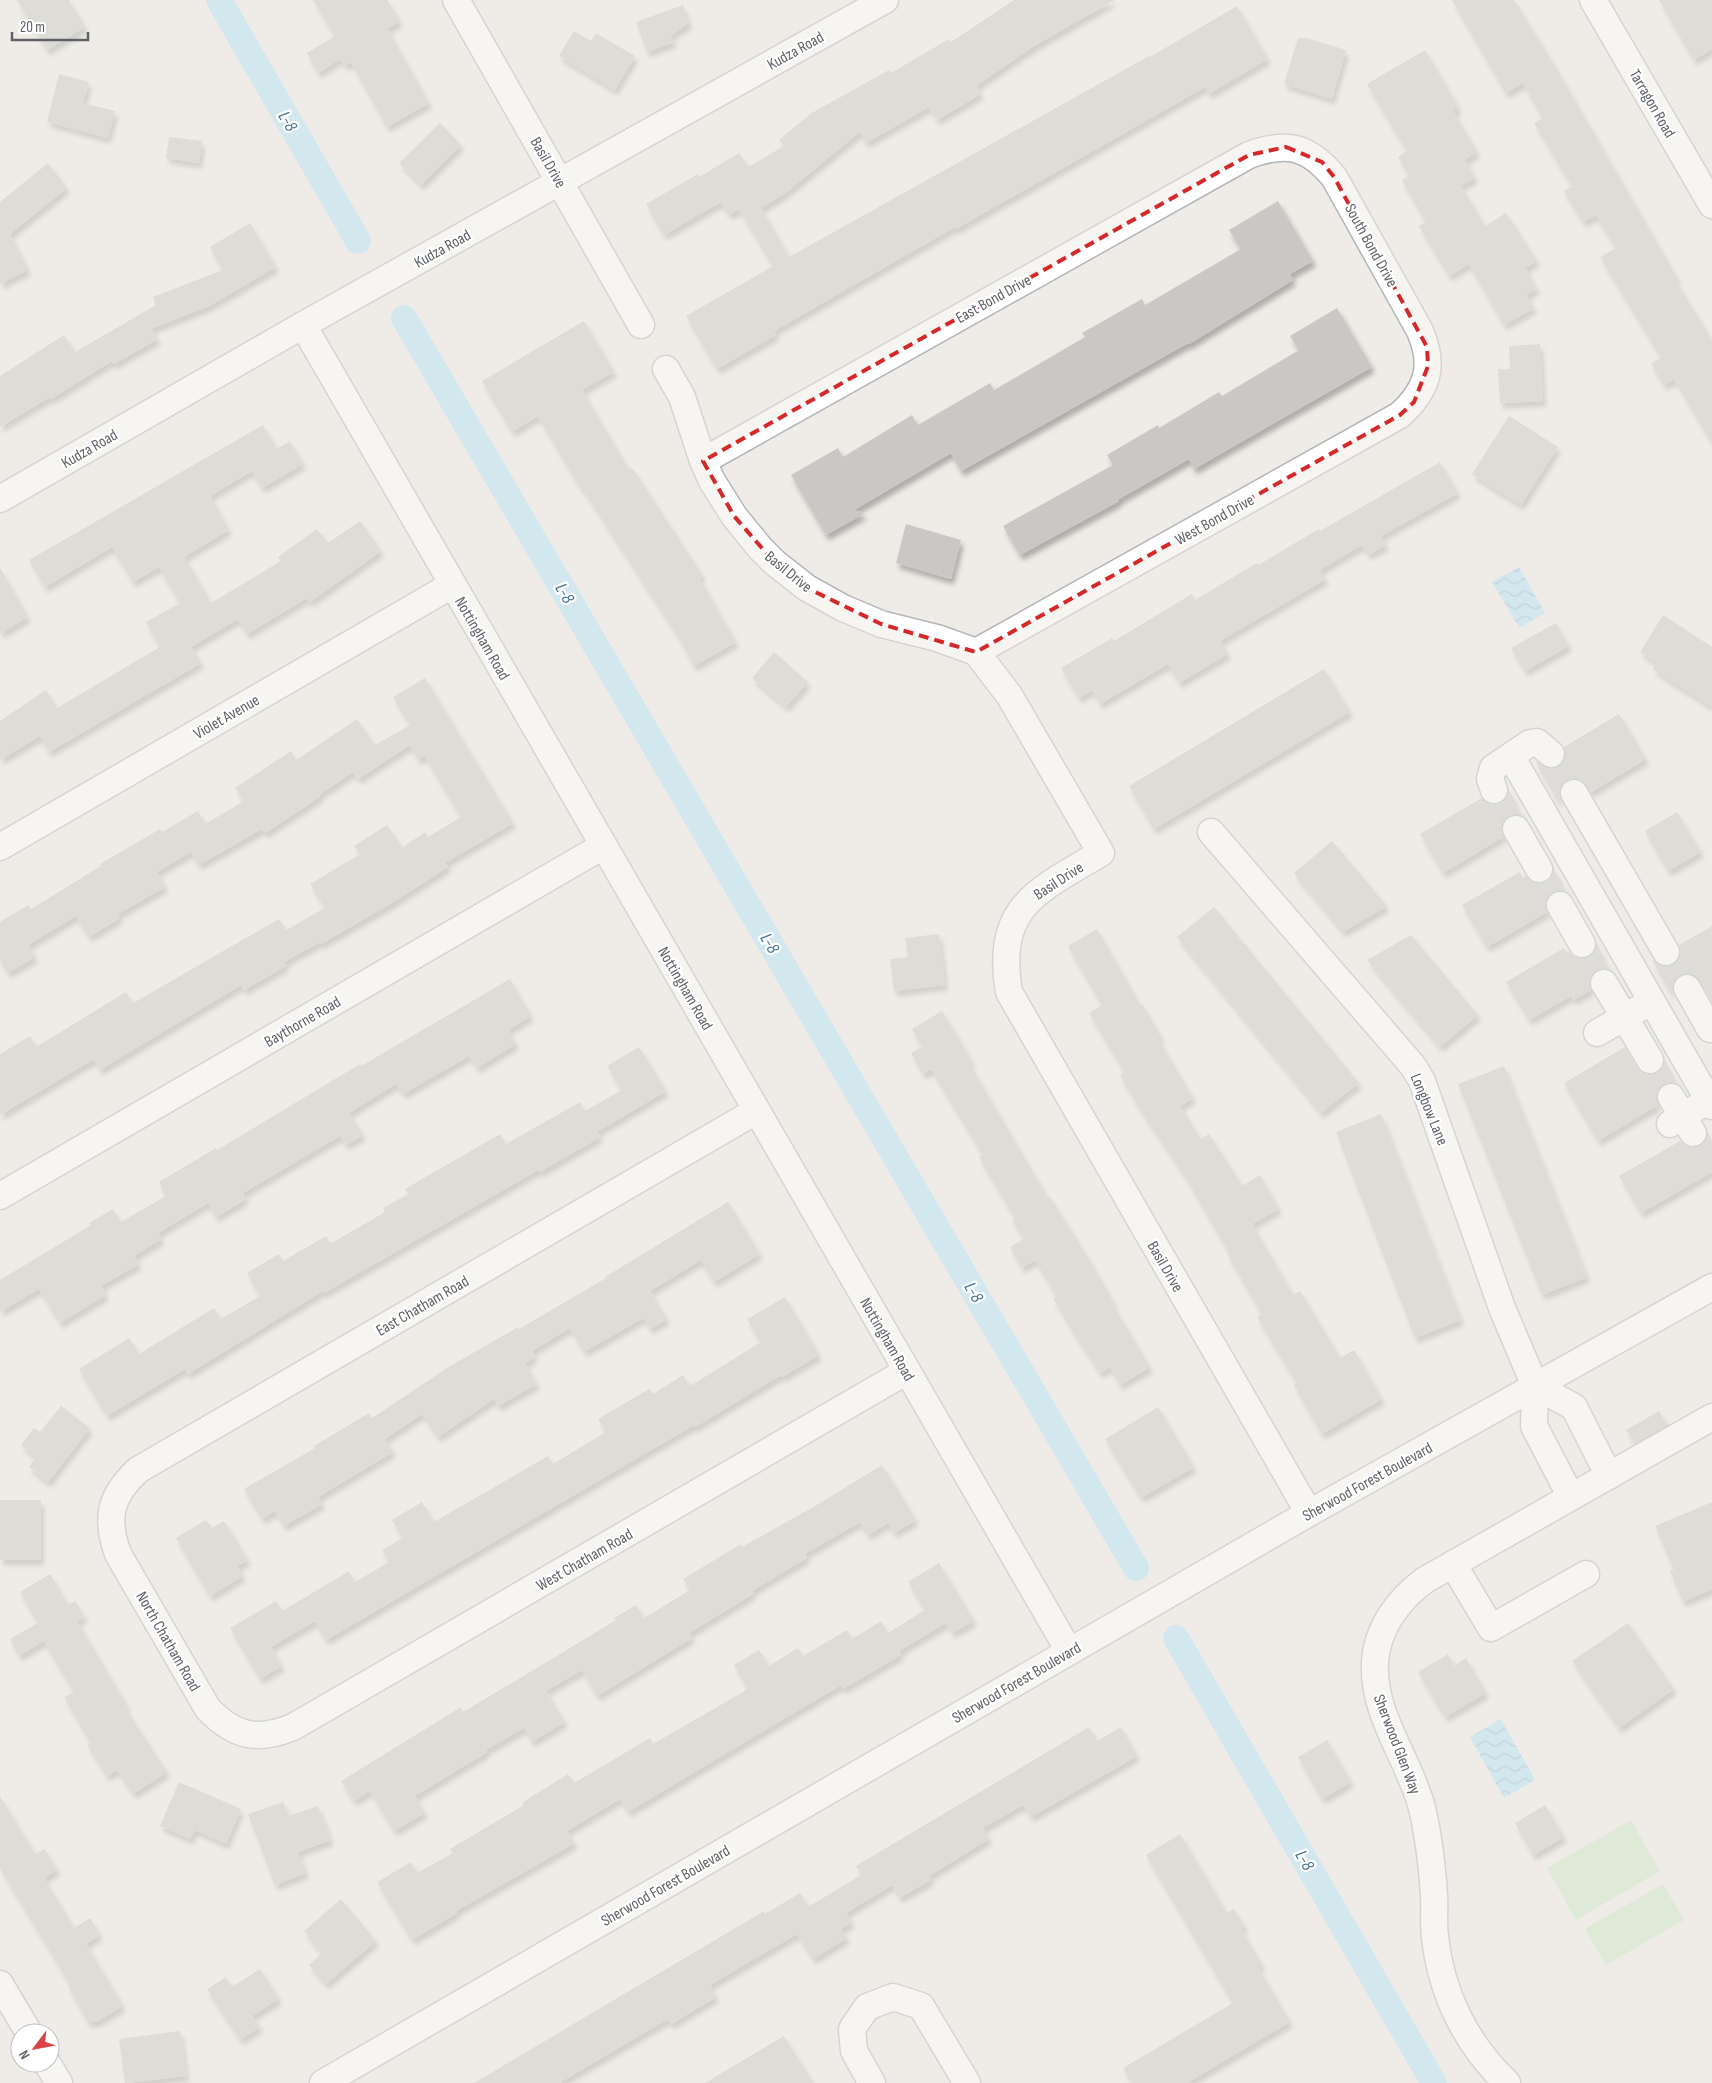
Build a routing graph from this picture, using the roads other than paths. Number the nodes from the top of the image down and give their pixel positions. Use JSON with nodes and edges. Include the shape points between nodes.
{"nodes":[{"id":1,"x":456,"y":0,"type":"edge"},
{"id":2,"x":885,"y":0,"type":"edge"},
{"id":3,"x":1593,"y":0,"type":"edge"},
{"id":4,"x":1286,"y":147,"type":"joint"},
{"id":5,"x":561,"y":182,"type":"junction"},
{"id":6,"x":1712,"y":205,"type":"edge"},
{"id":7,"x":303,"y":325,"type":"junction"},
{"id":8,"x":641,"y":325,"type":"dead end"},
{"id":9,"x":1428,"y":366,"type":"joint"},
{"id":10,"x":666,"y":369,"type":"dead end"},
{"id":11,"x":703,"y":461,"type":"junction"},
{"id":12,"x":0,"y":499,"type":"edge"},
{"id":13,"x":452,"y":585,"type":"junction"},
{"id":14,"x":976,"y":652,"type":"junction"},
{"id":15,"x":1551,"y":754,"type":"tunnel mouth"},
{"id":16,"x":1511,"y":756,"type":"junction"},
{"id":17,"x":1494,"y":790,"type":"tunnel mouth"},
{"id":18,"x":1574,"y":793,"type":"tunnel mouth"},
{"id":19,"x":1593,"y":826,"type":"junction"},
{"id":20,"x":1212,"y":832,"type":"dead end"},
{"id":21,"x":1558,"y":838,"type":"junction"},
{"id":22,"x":604,"y":846,"type":"junction"},
{"id":23,"x":0,"y":847,"type":"edge"},
{"id":24,"x":1526,"y":851,"type":"dead end"},
{"id":25,"x":1598,"y":909,"type":"junction"},
{"id":26,"x":1646,"y":917,"type":"junction"},
{"id":27,"x":1569,"y":926,"type":"dead end"},
{"id":28,"x":1614,"y":936,"type":"junction"},
{"id":29,"x":1666,"y":952,"type":"tunnel mouth"},
{"id":30,"x":1604,"y":982,"type":"tunnel mouth"},
{"id":31,"x":1652,"y":1001,"type":"junction"},
{"id":32,"x":1625,"y":1017,"type":"junction"},
{"id":33,"x":1665,"y":1025,"type":"junction"},
{"id":34,"x":1710,"y":1028,"type":"dead end"},
{"id":35,"x":1597,"y":1033,"type":"dead end"},
{"id":36,"x":1650,"y":1060,"type":"tunnel mouth"},
{"id":37,"x":1711,"y":1101,"type":"edge"},
{"id":38,"x":756,"y":1111,"type":"junction"},
{"id":39,"x":1679,"y":1117,"type":"dead end"},
{"id":40,"x":0,"y":1196,"type":"edge"},
{"id":41,"x":1712,"y":1287,"type":"edge"},
{"id":42,"x":907,"y":1372,"type":"junction"},
{"id":43,"x":1535,"y":1386,"type":"junction"},
{"id":44,"x":1712,"y":1417,"type":"edge"},
{"id":45,"x":1609,"y":1476,"type":"junction"},
{"id":46,"x":1571,"y":1497,"type":"junction"},
{"id":47,"x":1309,"y":1513,"type":"junction"},
{"id":48,"x":110,"y":1519,"type":"joint"},
{"id":49,"x":1453,"y":1564,"type":"junction"},
{"id":50,"x":1586,"y":1574,"type":"dead end"},
{"id":51,"x":1069,"y":1651,"type":"junction"},
{"id":52,"x":258,"y":1736,"type":"joint"},
{"id":53,"x":0,"y":1984,"type":"edge"},
{"id":54,"x":23,"y":2023,"type":"edge"},
{"id":55,"x":323,"y":2083,"type":"edge"},
{"id":56,"x":872,"y":2083,"type":"edge"},
{"id":57,"x":967,"y":2083,"type":"edge"},
{"id":58,"x":1507,"y":2083,"type":"edge"}],
"edges":[{"from":1,"to":5,"type":"street","name":"Basil Drive"},
{"from":2,"to":5,"type":"street","name":"Kudza Road"},
{"from":3,"to":6,"type":"street","name":"Tarragon Road"},
{"from":4,"to":9,"type":"street","name":"South Bond Drive","via":[[1305,152],[1322,162],[1334,177],[1420,331],[1427,347]]},
{"from":4,"to":11,"type":"street","name":"East Bond Drive","via":[[1267,148],[1249,154]]},
{"from":5,"to":7,"type":"street","name":"Kudza Road"},
{"from":5,"to":8,"type":"street","name":"Basil Drive"},
{"from":7,"to":12,"type":"street","name":"Kudza Road"},
{"from":7,"to":13,"type":"street","name":"Nottingham Road"},
{"from":9,"to":14,"type":"street","name":"West Bond Drive","via":[[1424,385],[1414,402],[1400,415]]},
{"from":10,"to":11,"type":"street","name":"Basil Drive","via":[[682,397]]},
{"from":11,"to":14,"type":"street","name":"Basil Drive","via":[[734,516],[775,563],[807,588],[881,624]]},
{"from":13,"to":22,"type":"street","name":"Nottingham Road"},
{"from":13,"to":23,"type":"street","name":"Violet Avenue"},
{"from":14,"to":47,"type":"street","name":"Basil Drive","via":[[1009,694],[1101,853],[1046,885],[1019,912],[1010,929],[1006,948],[1009,992]]},
{"from":15,"to":16,"type":"street","via":[[1537,742]]},
{"from":16,"to":17,"type":"street","via":[[1493,768],[1490,779]]},
{"from":16,"to":21,"type":"street"},
{"from":18,"to":19,"type":"street"},
{"from":19,"to":21,"type":"street"},
{"from":19,"to":26,"type":"street"},
{"from":20,"to":43,"type":"street","name":"Longbow Lane","via":[[1413,1066],[1422,1081],[1502,1308]]},
{"from":21,"to":24,"type":"street"},
{"from":21,"to":25,"type":"street"},
{"from":22,"to":38,"type":"street","name":"Nottingham Road"},
{"from":22,"to":40,"type":"street","name":"Baythorne Road"},
{"from":25,"to":27,"type":"street"},
{"from":25,"to":28,"type":"street"},
{"from":26,"to":28,"type":"street"},
{"from":26,"to":29,"type":"street"},
{"from":28,"to":31,"type":"street"},
{"from":30,"to":32,"type":"street"},
{"from":31,"to":32,"type":"street"},
{"from":31,"to":33,"type":"street"},
{"from":32,"to":35,"type":"street"},
{"from":32,"to":36,"type":"street"},
{"from":33,"to":34,"type":"street","via":[[1692,997]]},
{"from":33,"to":37,"type":"street"},
{"from":37,"to":39,"type":"street"},
{"from":38,"to":42,"type":"street","name":"Nottingham Road"},
{"from":38,"to":48,"type":"street","name":"East Chatham Road","via":[[138,1470],[124,1483],[114,1500]]},
{"from":41,"to":43,"type":"street","name":"Sherwood Forest Boulevard"},
{"from":42,"to":51,"type":"street","name":"Nottingham Road"},
{"from":42,"to":52,"type":"street","name":"West Chatham Road","via":[[293,1728]]},
{"from":43,"to":45,"type":"street","via":[[1574,1407]]},
{"from":43,"to":46,"type":"street","via":[[1534,1426]]},
{"from":43,"to":47,"type":"street","name":"Sherwood Forest Boulevard"},
{"from":44,"to":45,"type":"street","name":"Sherwood Glen Way"},
{"from":45,"to":46,"type":"street","name":"Sherwood Glen Way"},
{"from":46,"to":49,"type":"street","name":"Sherwood Glen Way"},
{"from":47,"to":51,"type":"street","name":"Sherwood Forest Boulevard"},
{"from":48,"to":52,"type":"street","name":"North Chatham Road","via":[[118,1554],[208,1709],[221,1723],[238,1732]]},
{"from":49,"to":50,"type":"street","via":[[1491,1628]]},
{"from":49,"to":58,"type":"street","name":"Sherwood Glen Way","via":[[1414,1589],[1397,1606],[1380,1640],[1375,1678],[1383,1714],[1422,1807],[1430,1851],[1435,1936],[1441,1972],[1453,2007],[1470,2040]]},
{"from":51,"to":55,"type":"street","name":"Sherwood Forest Boulevard"},
{"from":53,"to":54,"type":"street"},
{"from":56,"to":57,"type":"street","via":[[854,2052],[852,2029],[867,2007],[893,1997],[921,2006]]}]}
